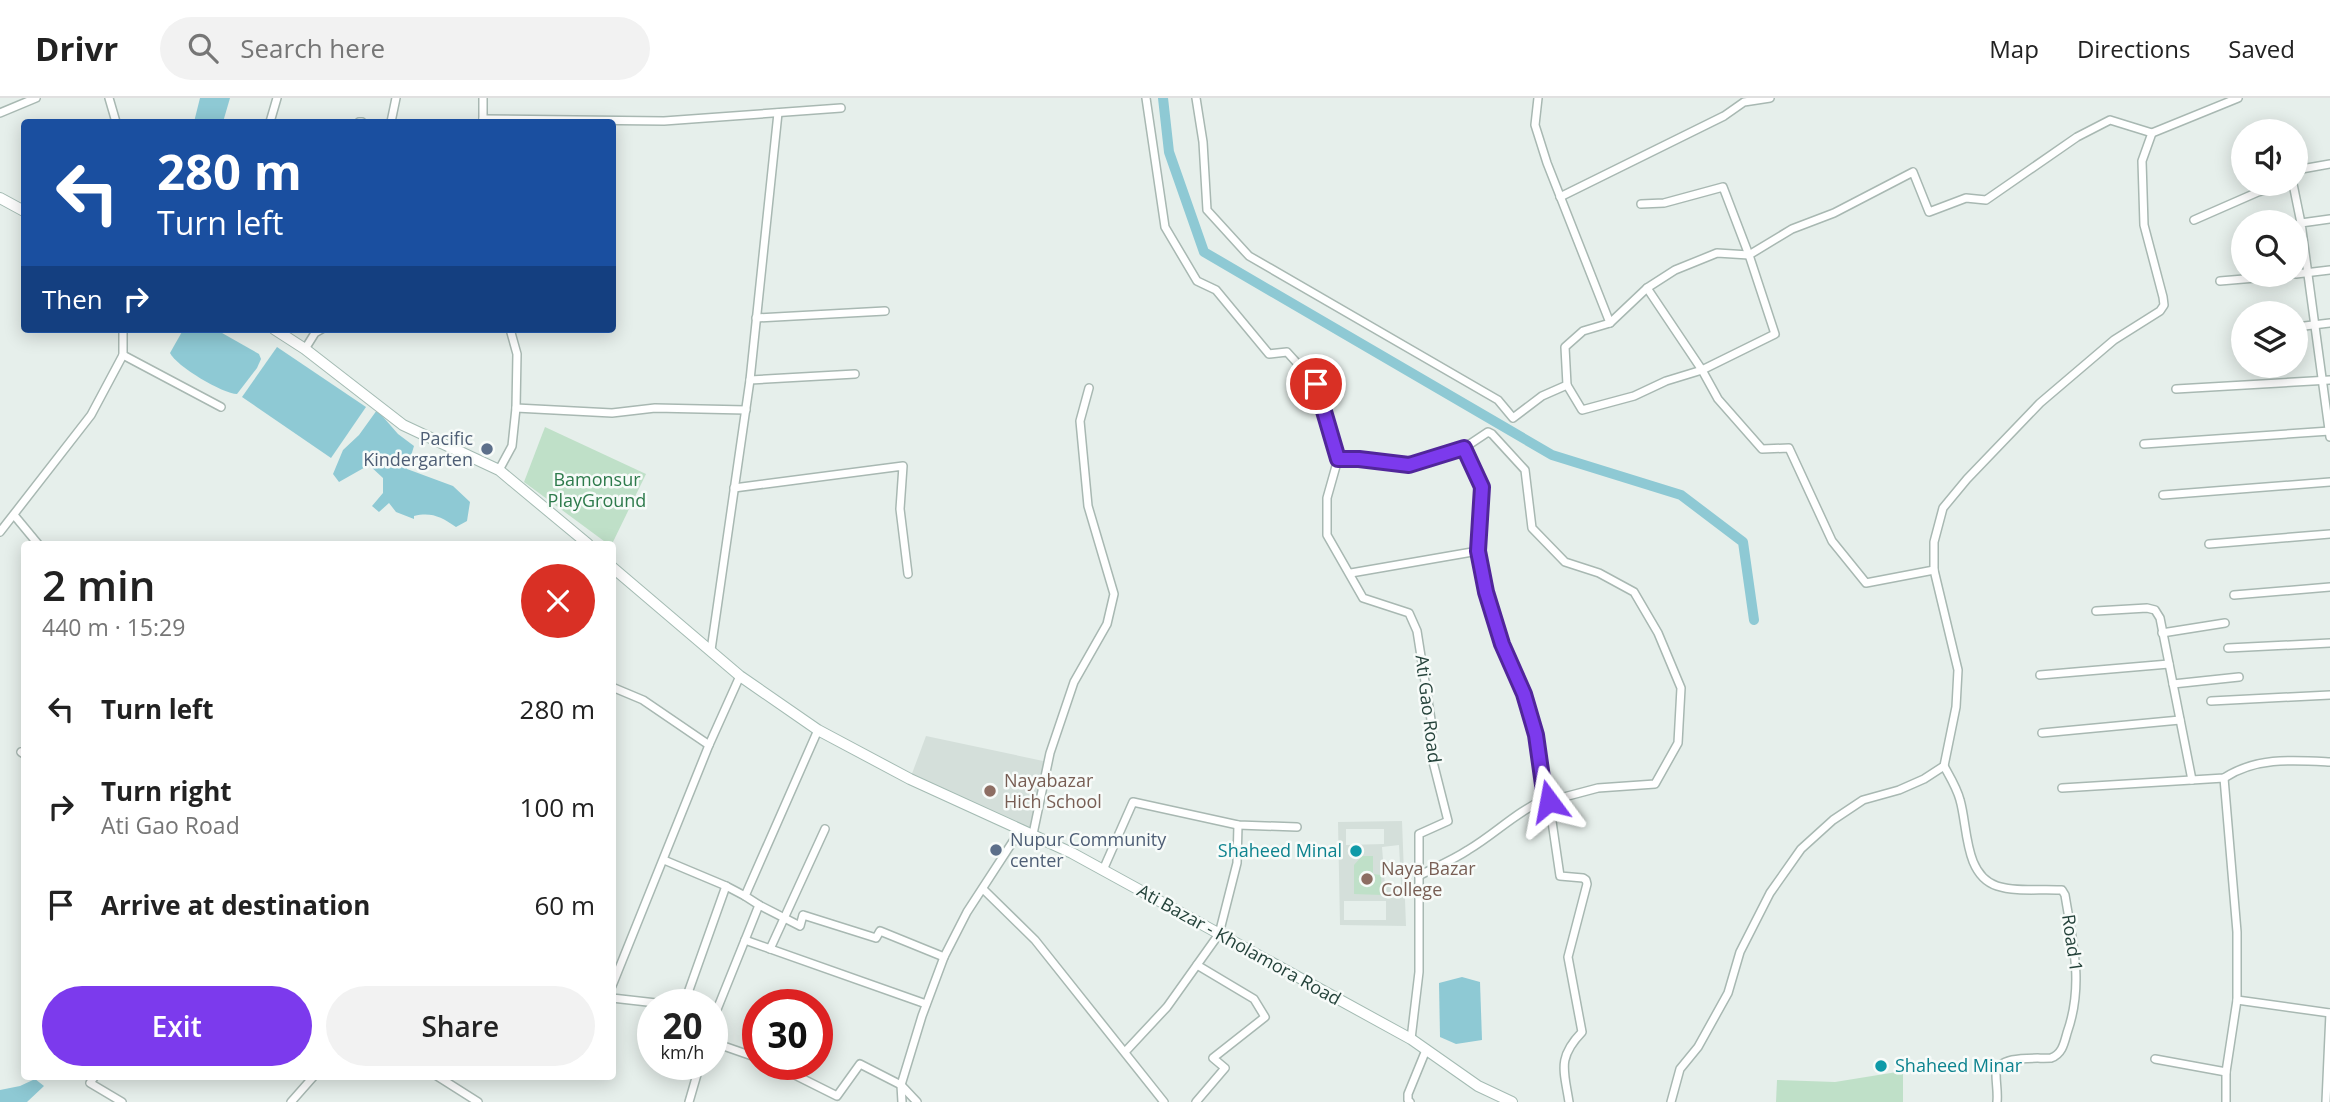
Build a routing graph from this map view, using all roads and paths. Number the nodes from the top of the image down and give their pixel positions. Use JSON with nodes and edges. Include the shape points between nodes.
{"nodes":[{"id":1,"x":36,"y":98,"type":"edge"},
{"id":2,"x":109,"y":98,"type":"edge"},
{"id":3,"x":277,"y":98,"type":"edge"},
{"id":4,"x":396,"y":98,"type":"edge"},
{"id":5,"x":483,"y":98,"type":"edge"},
{"id":6,"x":1146,"y":98,"type":"edge"},
{"id":7,"x":1196,"y":98,"type":"edge"},
{"id":8,"x":1538,"y":98,"type":"edge"},
{"id":9,"x":1770,"y":98,"type":"edge"},
{"id":10,"x":2238,"y":98,"type":"edge"},
{"id":11,"x":841,"y":107,"type":"dead end"},
{"id":12,"x":0,"y":113,"type":"edge"},
{"id":13,"x":778,"y":113,"type":"junction"},
{"id":14,"x":115,"y":119,"type":"edge"},
{"id":15,"x":271,"y":119,"type":"edge"},
{"id":16,"x":392,"y":119,"type":"edge"},
{"id":17,"x":483,"y":119,"type":"edge"},
{"id":18,"x":616,"y":121,"type":"edge"},
{"id":19,"x":2152,"y":133,"type":"junction"},
{"id":20,"x":2330,"y":164,"type":"edge"},
{"id":21,"x":2308,"y":168,"type":"edge"},
{"id":22,"x":2249,"y":196,"type":"edge"},
{"id":23,"x":1560,"y":197,"type":"junction"},
{"id":24,"x":0,"y":198,"type":"edge"},
{"id":25,"x":1641,"y":204,"type":"dead end"},
{"id":26,"x":21,"y":209,"type":"edge"},
{"id":27,"x":2330,"y":219,"type":"edge"},
{"id":28,"x":2194,"y":220,"type":"dead end"},
{"id":29,"x":2308,"y":222,"type":"edge"},
{"id":30,"x":1749,"y":255,"type":"junction"},
{"id":31,"x":2308,"y":267,"type":"edge"},
{"id":32,"x":2330,"y":270,"type":"edge"},
{"id":33,"x":2309,"y":273,"type":"junction"},
{"id":34,"x":2231,"y":280,"type":"edge"},
{"id":35,"x":2220,"y":281,"type":"dead end"},
{"id":36,"x":1647,"y":288,"type":"junction"},
{"id":37,"x":885,"y":311,"type":"dead end"},
{"id":38,"x":756,"y":318,"type":"junction"},
{"id":39,"x":1610,"y":323,"type":"junction"},
{"id":40,"x":2330,"y":323,"type":"edge"},
{"id":41,"x":2314,"y":325,"type":"junction"},
{"id":42,"x":2308,"y":326,"type":"edge"},
{"id":43,"x":123,"y":333,"type":"edge"},
{"id":44,"x":280,"y":333,"type":"edge"},
{"id":45,"x":315,"y":333,"type":"edge"},
{"id":46,"x":511,"y":333,"type":"edge"},
{"id":47,"x":305,"y":349,"type":"junction"},
{"id":48,"x":123,"y":355,"type":"junction"},
{"id":49,"x":1702,"y":370,"type":"junction"},
{"id":50,"x":855,"y":374,"type":"dead end"},
{"id":51,"x":750,"y":380,"type":"junction"},
{"id":52,"x":2326,"y":380,"type":"edge"},
{"id":53,"x":1567,"y":385,"type":"junction"},
{"id":54,"x":1089,"y":388,"type":"dead end"},
{"id":55,"x":2176,"y":389,"type":"dead end"},
{"id":56,"x":220,"y":407,"type":"dead end"},
{"id":57,"x":516,"y":408,"type":"junction"},
{"id":58,"x":746,"y":410,"type":"junction"},
{"id":59,"x":2330,"y":433,"type":"edge"},
{"id":60,"x":2144,"y":443,"type":"dead end"},
{"id":61,"x":1464,"y":448,"type":"junction"},
{"id":62,"x":1338,"y":459,"type":"junction"},
{"id":63,"x":499,"y":470,"type":"junction"},
{"id":64,"x":2330,"y":482,"type":"edge"},
{"id":65,"x":734,"y":488,"type":"junction"},
{"id":66,"x":2163,"y":495,"type":"dead end"},
{"id":67,"x":14,"y":515,"type":"junction"},
{"id":68,"x":0,"y":532,"type":"edge"},
{"id":69,"x":2330,"y":534,"type":"edge"},
{"id":70,"x":36,"y":541,"type":"edge"},
{"id":71,"x":584,"y":541,"type":"edge"},
{"id":72,"x":2209,"y":544,"type":"dead end"},
{"id":73,"x":1478,"y":551,"type":"junction"},
{"id":74,"x":616,"y":570,"type":"edge"},
{"id":75,"x":1934,"y":570,"type":"junction"},
{"id":76,"x":1351,"y":573,"type":"junction"},
{"id":77,"x":908,"y":574,"type":"dead end"},
{"id":78,"x":2330,"y":587,"type":"edge"},
{"id":79,"x":2234,"y":595,"type":"dead end"},
{"id":80,"x":2096,"y":611,"type":"dead end"},
{"id":81,"x":2225,"y":623,"type":"dead end"},
{"id":82,"x":2162,"y":633,"type":"junction"},
{"id":83,"x":2330,"y":643,"type":"edge"},
{"id":84,"x":2228,"y":648,"type":"dead end"},
{"id":85,"x":711,"y":650,"type":"junction"},
{"id":86,"x":2169,"y":664,"type":"junction"},
{"id":87,"x":2040,"y":675,"type":"dead end"},
{"id":88,"x":740,"y":676,"type":"junction"},
{"id":89,"x":2239,"y":677,"type":"dead end"},
{"id":90,"x":2173,"y":684,"type":"junction"},
{"id":91,"x":616,"y":689,"type":"edge"},
{"id":92,"x":2330,"y":695,"type":"edge"},
{"id":93,"x":2211,"y":701,"type":"dead end"},
{"id":94,"x":2180,"y":720,"type":"junction"},
{"id":95,"x":818,"y":730,"type":"junction"},
{"id":96,"x":2042,"y":733,"type":"dead end"},
{"id":97,"x":709,"y":745,"type":"junction"},
{"id":98,"x":2330,"y":762,"type":"edge"},
{"id":99,"x":1944,"y":766,"type":"junction"},
{"id":100,"x":2224,"y":778,"type":"junction"},
{"id":101,"x":2192,"y":780,"type":"junction"},
{"id":102,"x":2062,"y":788,"type":"dead end"},
{"id":103,"x":1547,"y":800,"type":"junction"},
{"id":104,"x":1238,"y":825,"type":"junction"},
{"id":105,"x":1297,"y":827,"type":"dead end"},
{"id":106,"x":825,"y":829,"type":"dead end"},
{"id":107,"x":1021,"y":829,"type":"junction"},
{"id":108,"x":1033,"y":834,"type":"junction"},
{"id":109,"x":664,"y":860,"type":"junction"},
{"id":110,"x":1102,"y":870,"type":"junction"},
{"id":111,"x":1420,"y":875,"type":"junction"},
{"id":112,"x":726,"y":886,"type":"junction"},
{"id":113,"x":983,"y":889,"type":"junction"},
{"id":114,"x":745,"y":896,"type":"junction"},
{"id":115,"x":760,"y":905,"type":"junction"},
{"id":116,"x":785,"y":919,"type":"junction"},
{"id":117,"x":1219,"y":934,"type":"junction"},
{"id":118,"x":745,"y":940,"type":"junction"},
{"id":119,"x":770,"y":949,"type":"junction"},
{"id":120,"x":944,"y":957,"type":"junction"},
{"id":121,"x":1197,"y":965,"type":"junction"},
{"id":122,"x":616,"y":976,"type":"edge"},
{"id":123,"x":689,"y":989,"type":"edge"},
{"id":124,"x":724,"y":989,"type":"edge"},
{"id":125,"x":616,"y":998,"type":"edge"},
{"id":126,"x":2237,"y":1000,"type":"junction"},
{"id":127,"x":637,"y":1001,"type":"edge"},
{"id":128,"x":926,"y":1004,"type":"junction"},
{"id":129,"x":2330,"y":1013,"type":"edge"},
{"id":130,"x":1411,"y":1039,"type":"junction"},
{"id":131,"x":1426,"y":1050,"type":"junction"},
{"id":132,"x":1125,"y":1052,"type":"junction"},
{"id":133,"x":2155,"y":1059,"type":"dead end"},
{"id":134,"x":2226,"y":1072,"type":"junction"},
{"id":135,"x":92,"y":1080,"type":"edge"},
{"id":136,"x":310,"y":1080,"type":"edge"},
{"id":137,"x":443,"y":1080,"type":"edge"},
{"id":138,"x":695,"y":1080,"type":"edge"},
{"id":139,"x":805,"y":1080,"type":"edge"},
{"id":140,"x":901,"y":1085,"type":"junction"},
{"id":141,"x":689,"y":1101,"type":"edge"},
{"id":142,"x":122,"y":1102,"type":"edge"},
{"id":143,"x":291,"y":1102,"type":"edge"},
{"id":144,"x":478,"y":1102,"type":"edge"},
{"id":145,"x":902,"y":1102,"type":"edge"},
{"id":146,"x":917,"y":1102,"type":"edge"},
{"id":147,"x":1164,"y":1102,"type":"edge"},
{"id":148,"x":1196,"y":1102,"type":"edge"},
{"id":149,"x":1410,"y":1102,"type":"edge"},
{"id":150,"x":1512,"y":1102,"type":"edge"},
{"id":151,"x":1569,"y":1102,"type":"edge"},
{"id":152,"x":1671,"y":1102,"type":"edge"},
{"id":153,"x":1997,"y":1102,"type":"edge"},
{"id":154,"x":2226,"y":1102,"type":"edge"},
{"id":155,"x":2326,"y":1102,"type":"edge"}],
"edges":[{"from":1,"to":12,"type":"street"},
{"from":2,"to":14,"type":"street"},
{"from":3,"to":15,"type":"street"},
{"from":4,"to":16,"type":"street"},
{"from":5,"to":17,"type":"street"},
{"from":6,"to":62,"type":"street","via":[[1165,227],[1197,281],[1216,290],[1269,354],[1287,352],[1316,384]]},
{"from":7,"to":53,"type":"street","via":[[1207,210],[1249,256],[1498,400],[1514,418],[1542,396]]},
{"from":8,"to":23,"type":"street","via":[[1535,125]]},
{"from":9,"to":23,"type":"street","via":[[1744,102]]},
{"from":10,"to":19,"type":"street"},
{"from":11,"to":13,"type":"street"},
{"from":13,"to":18,"type":"street"},
{"from":13,"to":38,"type":"street"},
{"from":19,"to":30,"type":"street","via":[[2110,120],[2077,137],[1986,200],[1966,198],[1929,212],[1913,172],[1792,229]]},
{"from":19,"to":75,"type":"street","via":[[2142,161],[2144,225],[2164,305],[2040,403],[1967,479],[1943,508],[1934,542]]},
{"from":20,"to":21,"type":"street"},
{"from":22,"to":28,"type":"street"},
{"from":23,"to":39,"type":"street"},
{"from":24,"to":26,"type":"main road"},
{"from":25,"to":30,"type":"street","via":[[1664,203],[1723,187]]},
{"from":27,"to":29,"type":"street"},
{"from":30,"to":36,"type":"street","via":[[1717,253],[1675,270]]},
{"from":30,"to":49,"type":"street","via":[[1775,334]]},
{"from":31,"to":33,"type":"street"},
{"from":32,"to":33,"type":"street"},
{"from":33,"to":41,"type":"street"},
{"from":34,"to":35,"type":"street"},
{"from":36,"to":39,"type":"street"},
{"from":36,"to":49,"type":"street"},
{"from":37,"to":38,"type":"street"},
{"from":38,"to":51,"type":"street"},
{"from":39,"to":53,"type":"street","via":[[1583,331],[1565,347]]},
{"from":40,"to":41,"type":"street"},
{"from":41,"to":42,"type":"street"},
{"from":41,"to":52,"type":"street"},
{"from":43,"to":48,"type":"street"},
{"from":44,"to":47,"type":"main road"},
{"from":45,"to":47,"type":"street"},
{"from":46,"to":57,"type":"street","via":[[517,354]]},
{"from":47,"to":63,"type":"main road","via":[[403,425]]},
{"from":48,"to":56,"type":"street"},
{"from":48,"to":67,"type":"street","via":[[91,415]]},
{"from":49,"to":53,"type":"street","via":[[1582,410]]},
{"from":49,"to":75,"type":"street","via":[[1718,399],[1762,449],[1788,447],[1832,541],[1866,583]]},
{"from":50,"to":51,"type":"street"},
{"from":51,"to":58,"type":"street"},
{"from":52,"to":55,"type":"street"},
{"from":52,"to":59,"type":"street"},
{"from":54,"to":108,"type":"street","via":[[1080,421],[1088,506],[1114,594],[1107,624],[1074,682],[1050,753]]},
{"from":57,"to":58,"type":"street","via":[[612,414],[655,408]]},
{"from":57,"to":63,"type":"street","via":[[512,446]]},
{"from":58,"to":65,"type":"street"},
{"from":59,"to":60,"type":"street"},
{"from":61,"to":62,"type":"street","via":[[1409,465]]},
{"from":61,"to":73,"type":"street","via":[[1482,487]]},
{"from":61,"to":103,"type":"street","via":[[1488,432],[1525,470],[1532,528],[1565,562],[1634,592],[1658,633],[1681,688],[1678,743],[1655,784],[1598,788]]},
{"from":62,"to":76,"type":"street","name":"Ati Gao Road","via":[[1327,498],[1327,535]]},
{"from":63,"to":71,"type":"main road"},
{"from":64,"to":66,"type":"street"},
{"from":65,"to":77,"type":"street","via":[[903,466],[900,509]]},
{"from":65,"to":85,"type":"street"},
{"from":67,"to":68,"type":"street"},
{"from":67,"to":70,"type":"street"},
{"from":69,"to":72,"type":"street"},
{"from":73,"to":76,"type":"street"},
{"from":73,"to":103,"type":"street","via":[[1502,644],[1536,735]]},
{"from":74,"to":85,"type":"main road","name":"Ati Bazar - Kholamora Road"},
{"from":75,"to":99,"type":"street","via":[[1958,670]]},
{"from":76,"to":111,"type":"street","name":"Ati Gao Road","via":[[1363,598],[1409,613],[1417,631],[1432,726],[1430,750],[1448,821],[1419,834]]},
{"from":78,"to":79,"type":"street"},
{"from":80,"to":82,"type":"street","via":[[2155,610]]},
{"from":81,"to":82,"type":"street"},
{"from":82,"to":86,"type":"street"},
{"from":83,"to":84,"type":"street"},
{"from":85,"to":88,"type":"main road","name":"Ati Bazar - Kholamora Road"},
{"from":86,"to":87,"type":"street"},
{"from":86,"to":90,"type":"street"},
{"from":88,"to":95,"type":"main road","name":"Ati Bazar - Kholamora Road"},
{"from":88,"to":97,"type":"street"},
{"from":89,"to":90,"type":"street"},
{"from":90,"to":94,"type":"street"},
{"from":91,"to":97,"type":"street","via":[[643,700]]},
{"from":92,"to":93,"type":"street"},
{"from":94,"to":96,"type":"street"},
{"from":94,"to":101,"type":"street"},
{"from":95,"to":107,"type":"main road","name":"Ati Bazar - Kholamora Road","via":[[910,779]]},
{"from":95,"to":114,"type":"street"},
{"from":97,"to":109,"type":"street"},
{"from":98,"to":100,"type":"street","via":[[2288,759],[2240,767]]},
{"from":99,"to":152,"type":"street","via":[[1899,790],[1863,800],[1801,849],[1770,893],[1740,952],[1728,992],[1698,1047],[1680,1069]]},
{"from":99,"to":153,"type":"street","name":"Road 1","via":[[1961,802],[1970,857],[1984,876],[1994,886],[2062,890],[2078,971],[2074,1012],[2062,1050],[2050,1058],[2008,1060],[1998,1067]]},
{"from":100,"to":101,"type":"street"},
{"from":100,"to":126,"type":"street","via":[[2237,932]]},
{"from":101,"to":102,"type":"street"},
{"from":103,"to":111,"type":"street","via":[[1505,822],[1468,851]]},
{"from":103,"to":151,"type":"street","via":[[1560,876],[1583,878],[1587,884],[1568,957],[1582,1032],[1563,1060]]},
{"from":104,"to":105,"type":"street"},
{"from":104,"to":110,"type":"street","via":[[1133,802]]},
{"from":104,"to":117,"type":"street","via":[[1237,863]]},
{"from":106,"to":116,"type":"street"},
{"from":107,"to":108,"type":"main road","name":"Ati Bazar - Kholamora Road"},
{"from":107,"to":113,"type":"street"},
{"from":108,"to":110,"type":"main road","name":"Ati Bazar - Kholamora Road"},
{"from":109,"to":112,"type":"street"},
{"from":109,"to":122,"type":"street"},
{"from":110,"to":117,"type":"main road","name":"Ati Bazar - Kholamora Road"},
{"from":111,"to":130,"type":"street","via":[[1419,972]]},
{"from":112,"to":114,"type":"street"},
{"from":112,"to":123,"type":"street"},
{"from":113,"to":120,"type":"street"},
{"from":113,"to":132,"type":"street","via":[[1035,940]]},
{"from":114,"to":115,"type":"street"},
{"from":115,"to":116,"type":"street"},
{"from":115,"to":118,"type":"street"},
{"from":116,"to":119,"type":"street"},
{"from":116,"to":120,"type":"street","via":[[800,926],[803,915],[876,937],[880,931]]},
{"from":117,"to":121,"type":"street"},
{"from":117,"to":130,"type":"main road","name":"Ati Bazar - Kholamora Road"},
{"from":118,"to":119,"type":"street"},
{"from":118,"to":124,"type":"street"},
{"from":119,"to":128,"type":"street"},
{"from":120,"to":128,"type":"street"},
{"from":121,"to":132,"type":"street","via":[[1167,1007]]},
{"from":121,"to":148,"type":"street","via":[[1254,999],[1265,1017],[1213,1058],[1225,1068]]},
{"from":125,"to":127,"type":"street"},
{"from":126,"to":129,"type":"street"},
{"from":126,"to":134,"type":"street"},
{"from":128,"to":140,"type":"street"},
{"from":129,"to":155,"type":"street"},
{"from":130,"to":131,"type":"main road","name":"Ati Bazar - Kholamora Road"},
{"from":131,"to":149,"type":"street","via":[[1408,1094]]},
{"from":131,"to":150,"type":"main road","name":"Ati Bazar - Kholamora Road","via":[[1478,1086]]},
{"from":132,"to":147,"type":"street"},
{"from":133,"to":134,"type":"street"},
{"from":134,"to":154,"type":"street"},
{"from":135,"to":142,"type":"street","via":[[90,1083]]},
{"from":136,"to":143,"type":"street"},
{"from":137,"to":144,"type":"street"},
{"from":138,"to":141,"type":"street"},
{"from":139,"to":140,"type":"street","via":[[837,1096],[860,1064]]},
{"from":140,"to":145,"type":"street"},
{"from":140,"to":146,"type":"street"}]}
